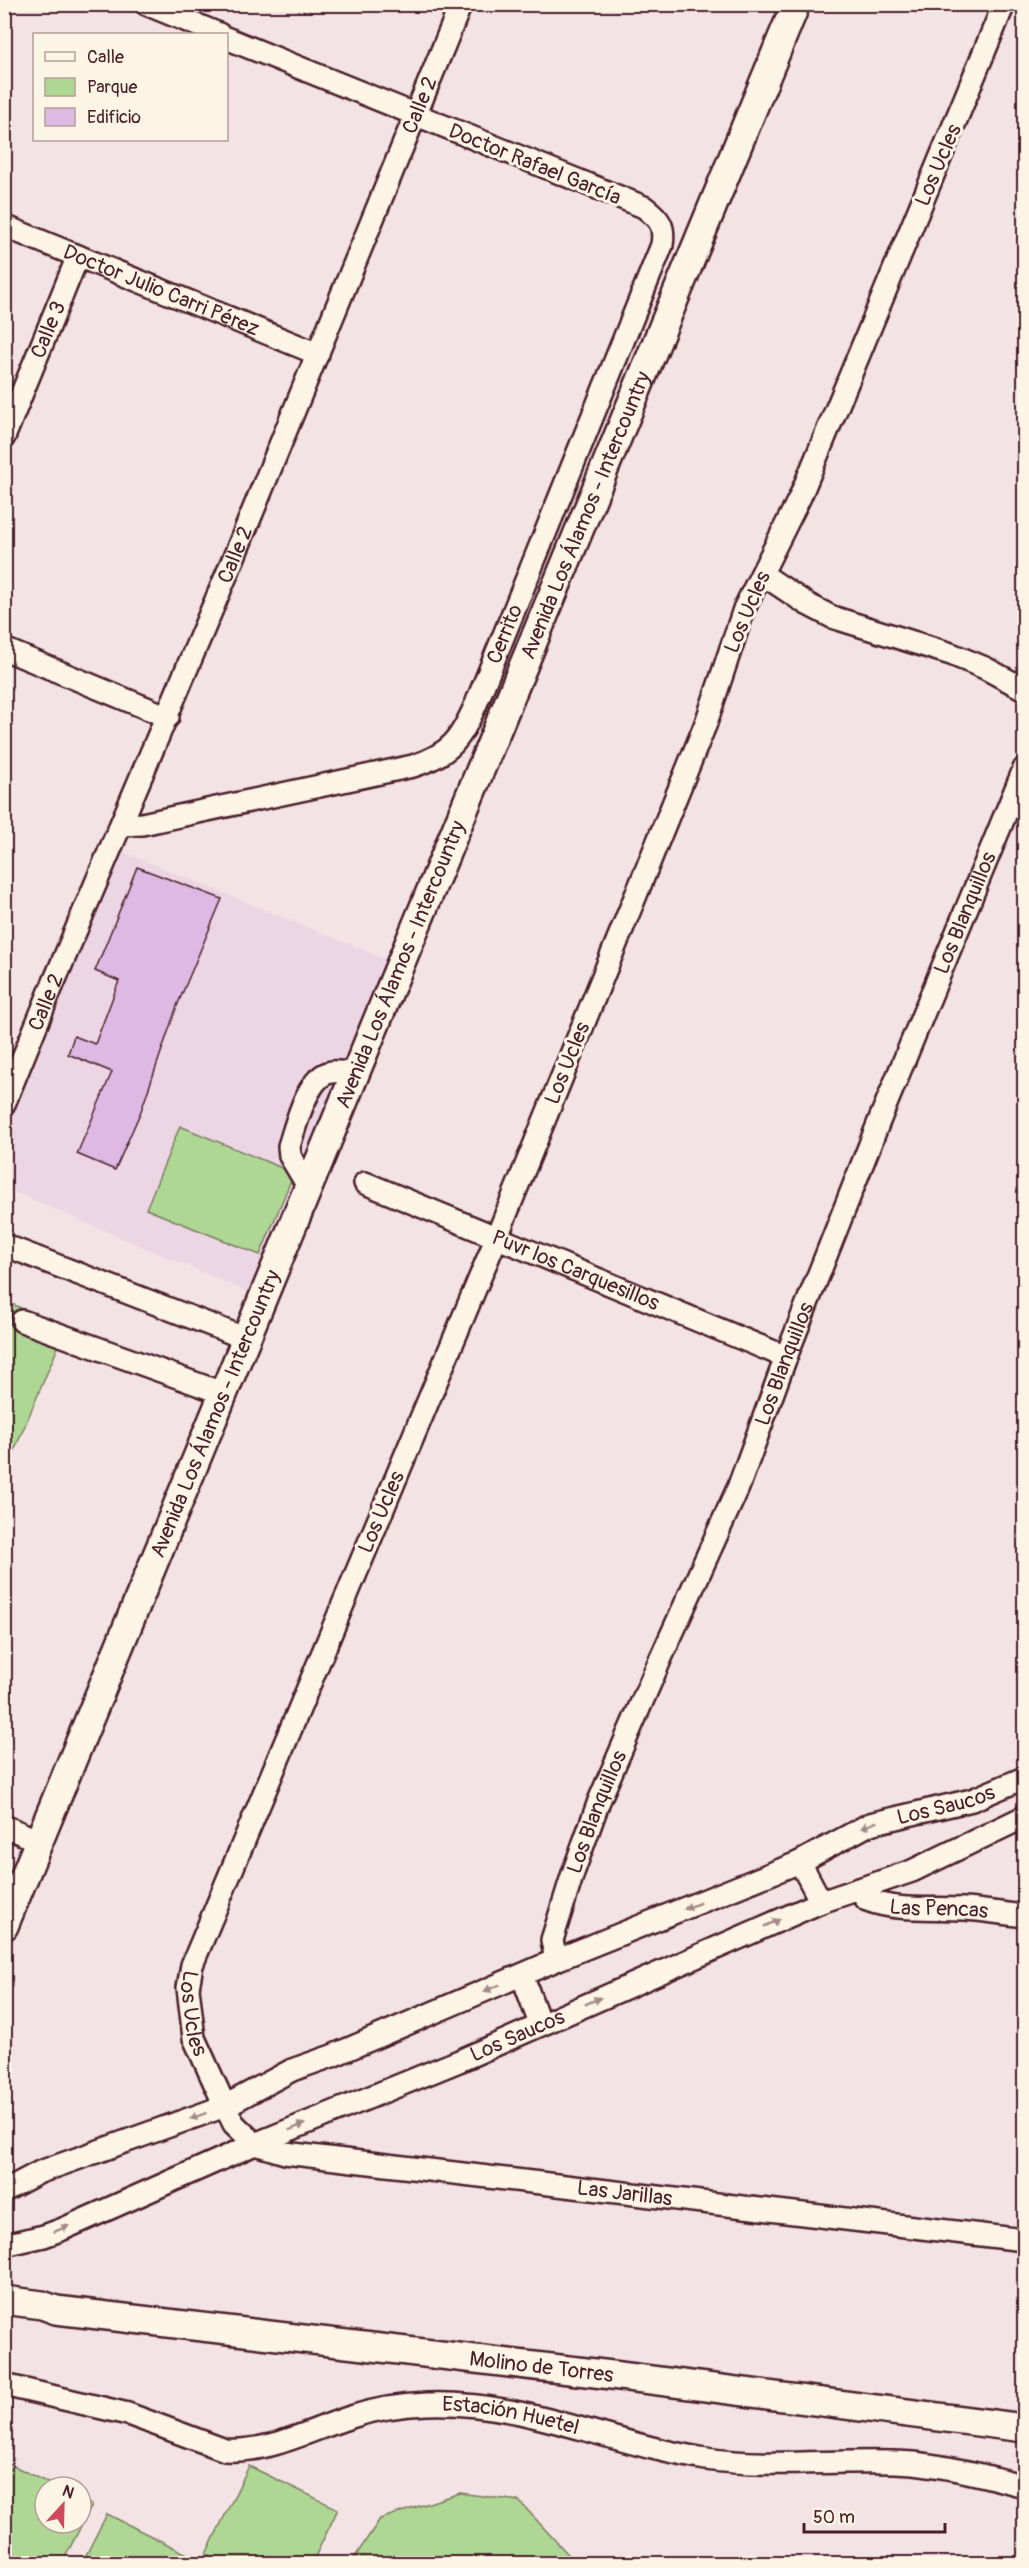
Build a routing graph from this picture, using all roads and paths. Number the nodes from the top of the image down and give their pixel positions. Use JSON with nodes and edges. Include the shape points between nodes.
{"nodes":[{"id":1,"x":146,"y":4,"type":"edge"},
{"id":2,"x":461,"y":4,"type":"edge"},
{"id":3,"x":796,"y":4,"type":"edge"},
{"id":4,"x":1004,"y":4,"type":"edge"},
{"id":5,"x":217,"y":33,"type":"edge"},
{"id":6,"x":228,"y":39,"type":"edge"},
{"id":7,"x":417,"y":116,"type":"junction"},
{"id":8,"x":644,"y":207,"type":"joint"},
{"id":9,"x":4,"y":226,"type":"edge"},
{"id":10,"x":78,"y":256,"type":"junction"},
{"id":11,"x":318,"y":354,"type":"junction"},
{"id":12,"x":4,"y":437,"type":"edge"},
{"id":13,"x":762,"y":574,"type":"junction"},
{"id":14,"x":4,"y":649,"type":"edge"},
{"id":15,"x":1024,"y":689,"type":"edge"},
{"id":16,"x":168,"y":717,"type":"junction"},
{"id":17,"x":1024,"y":769,"type":"edge"},
{"id":18,"x":122,"y":825,"type":"junction"},
{"id":19,"x":355,"y":1074,"type":"junction"},
{"id":20,"x":4,"y":1104,"type":"edge"},
{"id":21,"x":365,"y":1183,"type":"dead end"},
{"id":22,"x":308,"y":1186,"type":"junction"},
{"id":23,"x":496,"y":1239,"type":"junction"},
{"id":24,"x":4,"y":1245,"type":"edge"},
{"id":25,"x":22,"y":1320,"type":"dead end"},
{"id":26,"x":247,"y":1339,"type":"junction"},
{"id":27,"x":786,"y":1358,"type":"junction"},
{"id":28,"x":225,"y":1394,"type":"junction"},
{"id":29,"x":1024,"y":1778,"type":"edge"},
{"id":30,"x":1024,"y":1817,"type":"edge"},
{"id":31,"x":4,"y":1826,"type":"edge"},
{"id":32,"x":41,"y":1842,"type":"junction"},
{"id":33,"x":800,"y":1862,"type":"junction"},
{"id":34,"x":858,"y":1889,"type":"junction"},
{"id":35,"x":821,"y":1902,"type":"junction"},
{"id":36,"x":1024,"y":1916,"type":"edge"},
{"id":37,"x":4,"y":1926,"type":"edge"},
{"id":38,"x":556,"y":1960,"type":"junction"},
{"id":39,"x":522,"y":1975,"type":"junction"},
{"id":40,"x":540,"y":2024,"type":"junction"},
{"id":41,"x":230,"y":2115,"type":"junction"},
{"id":42,"x":255,"y":2144,"type":"junction"},
{"id":43,"x":4,"y":2191,"type":"edge"},
{"id":44,"x":1024,"y":2240,"type":"edge"},
{"id":45,"x":4,"y":2245,"type":"edge"},
{"id":46,"x":4,"y":2300,"type":"edge"},
{"id":47,"x":56,"y":2310,"type":"junction"},
{"id":48,"x":4,"y":2313,"type":"edge"},
{"id":49,"x":4,"y":2385,"type":"edge"},
{"id":50,"x":1024,"y":2428,"type":"edge"},
{"id":51,"x":1024,"y":2486,"type":"edge"}],
"edges":[{"from":1,"to":5,"type":"street"},
{"from":2,"to":7,"type":"street","name":"Calle 2"},
{"from":3,"to":19,"type":"main road","name":"Avenida Los Álamos - Intercountry"},
{"from":4,"to":13,"type":"street","name":"Los Ucles","via":[[800,497]]},
{"from":6,"to":7,"type":"street","name":"Doctor Rafael García"},
{"from":7,"to":8,"type":"street","name":"Doctor Rafael García"},
{"from":7,"to":11,"type":"street","name":"Calle 2"},
{"from":8,"to":18,"type":"street","name":"Cerrito","via":[[661,221],[662,245],[458,740],[445,753],[413,766]]},
{"from":9,"to":10,"type":"street","name":"Doctor Julio Carri Pérez"},
{"from":10,"to":11,"type":"street","name":"Doctor Julio Carri Pérez"},
{"from":10,"to":12,"type":"street","name":"Calle 3"},
{"from":11,"to":16,"type":"street","name":"Calle 2"},
{"from":13,"to":15,"type":"street","via":[[832,617],[951,654]]},
{"from":13,"to":23,"type":"street","name":"Los Ucles","via":[[735,630],[706,723]]},
{"from":14,"to":16,"type":"street"},
{"from":16,"to":18,"type":"street","name":"Calle 2"},
{"from":17,"to":27,"type":"street","name":"Los Blanquillos"},
{"from":18,"to":20,"type":"street","name":"Calle 2"},
{"from":19,"to":22,"type":"main road","name":"Avenida Los Álamos - Intercountry"},
{"from":19,"to":22,"type":"street","via":[[333,1071],[312,1084],[289,1146],[290,1156]]},
{"from":21,"to":23,"type":"street","name":"Puvr los Carquesillos"},
{"from":22,"to":26,"type":"main road","name":"Avenida Los Álamos - Intercountry"},
{"from":23,"to":27,"type":"street","name":"Puvr los Carquesillos"},
{"from":23,"to":41,"type":"street","name":"Los Ucles","via":[[192,1965],[188,1988],[194,2038]]},
{"from":24,"to":26,"type":"street"},
{"from":25,"to":28,"type":"street"},
{"from":26,"to":28,"type":"main road","name":"Avenida Los Álamos - Intercountry"},
{"from":27,"to":38,"type":"street","name":"Los Blanquillos","via":[[738,1488],[599,1801],[552,1940]]},
{"from":28,"to":32,"type":"main road","name":"Avenida Los Álamos - Intercountry"},
{"from":29,"to":33,"type":"street","name":"Los Saucos","one_way":true,"via":[[972,1800],[870,1824]]},
{"from":30,"to":34,"type":"street","name":"Los Saucos","via":[[912,1871]]},
{"from":31,"to":32,"type":"street"},
{"from":32,"to":37,"type":"main road","name":"Avenida Los Álamos - Intercountry"},
{"from":33,"to":35,"type":"street"},
{"from":33,"to":38,"type":"street","name":"Los Saucos","one_way":true},
{"from":34,"to":35,"type":"street","name":"Los Saucos"},
{"from":34,"to":36,"type":"street","name":"Las Pencas","via":[[867,1900],[898,1908],[964,1909]]},
{"from":40,"to":35,"type":"street","name":"Los Saucos","one_way":true},
{"from":38,"to":39,"type":"street","name":"Los Saucos"},
{"from":39,"to":40,"type":"street"},
{"from":39,"to":41,"type":"street","name":"Los Saucos","one_way":true,"via":[[291,2070]]},
{"from":42,"to":40,"type":"street","name":"Los Saucos","one_way":true},
{"from":41,"to":42,"type":"street","name":"Las Jarillas"},
{"from":41,"to":43,"type":"street","name":"Los Saucos","one_way":true,"via":[[40,2172]]},
{"from":42,"to":44,"type":"street","name":"Las Jarillas","via":[[285,2153]]},
{"from":45,"to":42,"type":"street","name":"Los Saucos","one_way":true,"via":[[54,2232]]},
{"from":46,"to":47,"type":"main road","name":"Molino de Torres"},
{"from":47,"to":48,"type":"main road","name":"Molino de Torres","via":[[42,2314]]},
{"from":47,"to":50,"type":"main road","name":"Molino de Torres"},
{"from":49,"to":51,"type":"street","name":"Estación Huetel","via":[[128,2414],[225,2450],[277,2443],[383,2409],[449,2404],[518,2413],[646,2447],[745,2464],[913,2463]]}]}
